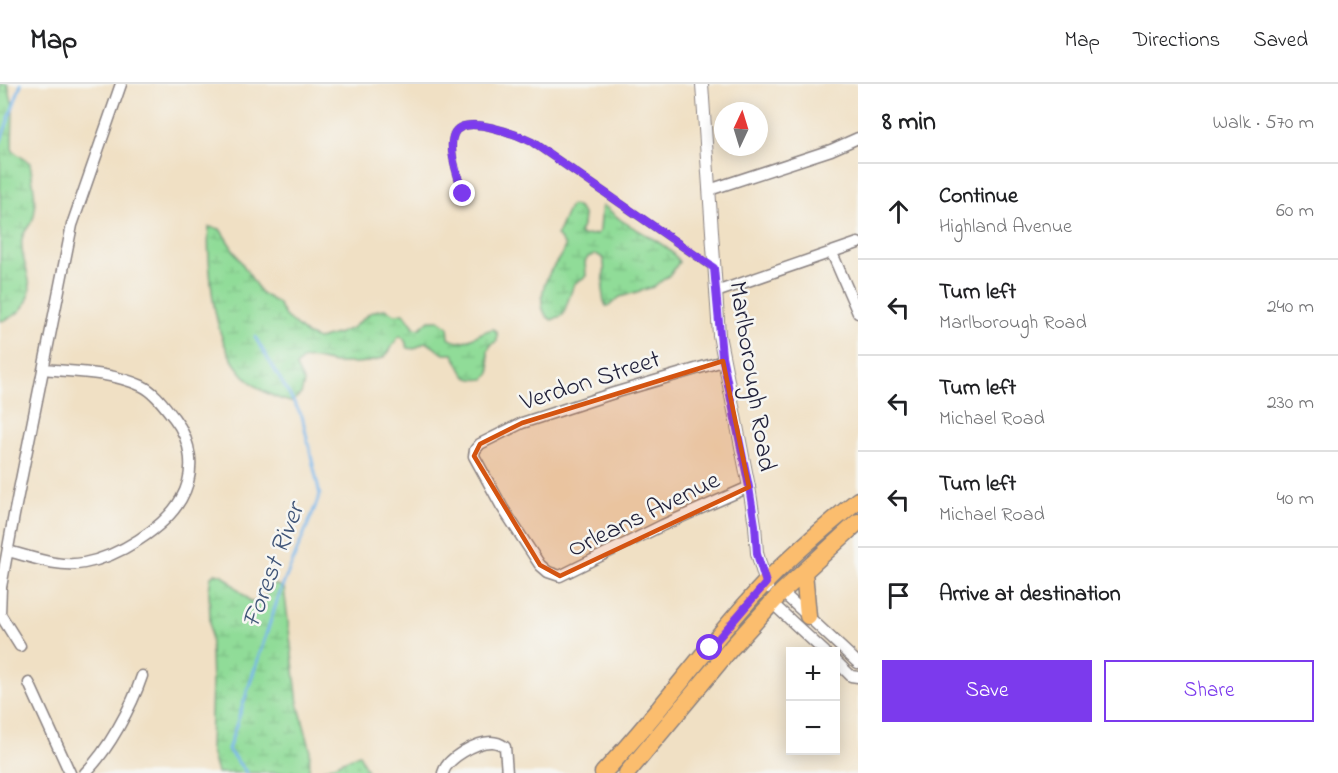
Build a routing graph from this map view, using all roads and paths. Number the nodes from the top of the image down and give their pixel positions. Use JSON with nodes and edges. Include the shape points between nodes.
{"nodes":[{"id":1,"x":121,"y":84,"type":"edge"},
{"id":2,"x":702,"y":84,"type":"edge"},
{"id":3,"x":858,"y":138,"type":"edge"},
{"id":4,"x":708,"y":190,"type":"junction"},
{"id":5,"x":463,"y":194,"type":"dead end"},
{"id":6,"x":858,"y":243,"type":"edge"},
{"id":7,"x":831,"y":253,"type":"junction"},
{"id":8,"x":714,"y":268,"type":"junction"},
{"id":9,"x":716,"y":292,"type":"junction"},
{"id":10,"x":858,"y":313,"type":"edge"},
{"id":11,"x":723,"y":361,"type":"junction"},
{"id":12,"x":43,"y":369,"type":"junction"},
{"id":13,"x":749,"y":487,"type":"junction"},
{"id":14,"x":858,"y":501,"type":"edge"},
{"id":15,"x":858,"y":522,"type":"edge"},
{"id":16,"x":8,"y":551,"type":"junction"},
{"id":17,"x":804,"y":572,"type":"junction"},
{"id":18,"x":555,"y":576,"type":"joint"},
{"id":19,"x":766,"y":583,"type":"junction"},
{"id":20,"x":777,"y":597,"type":"junction"},
{"id":21,"x":0,"y":614,"type":"edge"},
{"id":22,"x":808,"y":616,"type":"junction"},
{"id":23,"x":3,"y":626,"type":"edge"},
{"id":24,"x":20,"y":646,"type":"dead end"},
{"id":25,"x":821,"y":647,"type":"edge"},
{"id":26,"x":858,"y":663,"type":"edge"},
{"id":27,"x":840,"y":665,"type":"edge"},
{"id":28,"x":142,"y":676,"type":"dead end"},
{"id":29,"x":858,"y":676,"type":"edge"},
{"id":30,"x":29,"y":683,"type":"dead end"},
{"id":31,"x":70,"y":773,"type":"edge"},
{"id":32,"x":84,"y":773,"type":"edge"},
{"id":33,"x":443,"y":773,"type":"edge"},
{"id":34,"x":507,"y":773,"type":"edge"},
{"id":35,"x":603,"y":773,"type":"edge"},
{"id":36,"x":627,"y":773,"type":"edge"}],
"edges":[{"from":1,"to":12,"type":"street","via":[[72,225]]},
{"from":2,"to":4,"type":"street","name":"Marlborough Road"},
{"from":3,"to":4,"type":"street"},
{"from":4,"to":8,"type":"street","name":"Marlborough Road"},
{"from":5,"to":8,"type":"lane","via":[[453,135],[458,129],[477,126],[511,133],[532,142]]},
{"from":6,"to":7,"type":"street"},
{"from":7,"to":9,"type":"street"},
{"from":7,"to":10,"type":"street"},
{"from":8,"to":9,"type":"street","name":"Marlborough Road"},
{"from":9,"to":11,"type":"street","name":"Marlborough Road"},
{"from":11,"to":13,"type":"street","name":"Marlborough Road"},
{"from":11,"to":18,"type":"street","name":"Verdon Street","via":[[522,423],[475,450],[477,464],[502,507],[540,565]]},
{"from":12,"to":16,"type":"street"},
{"from":12,"to":16,"type":"street","via":[[122,378],[145,387],[179,424],[190,448],[190,475],[181,500],[162,522],[109,556],[81,564]]},
{"from":13,"to":18,"type":"street","name":"Orleans Avenue","via":[[663,525],[569,574]]},
{"from":13,"to":19,"type":"street","name":"Marlborough Road","via":[[757,554]]},
{"from":14,"to":19,"type":"main road"},
{"from":15,"to":17,"type":"main road"},
{"from":16,"to":21,"type":"street"},
{"from":17,"to":20,"type":"main road"},
{"from":17,"to":22,"type":"main road"},
{"from":19,"to":20,"type":"street","name":"Marlborough Road"},
{"from":19,"to":35,"type":"main road"},
{"from":20,"to":22,"type":"street"},
{"from":20,"to":25,"type":"street"},
{"from":20,"to":36,"type":"main road"},
{"from":21,"to":23,"type":"street"},
{"from":22,"to":26,"type":"street"},
{"from":23,"to":24,"type":"street"},
{"from":27,"to":29,"type":"street","via":[[851,676]]},
{"from":28,"to":32,"type":"street","via":[[120,723]]},
{"from":30,"to":31,"type":"street"},
{"from":33,"to":34,"type":"street","via":[[444,767],[457,757],[492,742],[505,747]]}]}
